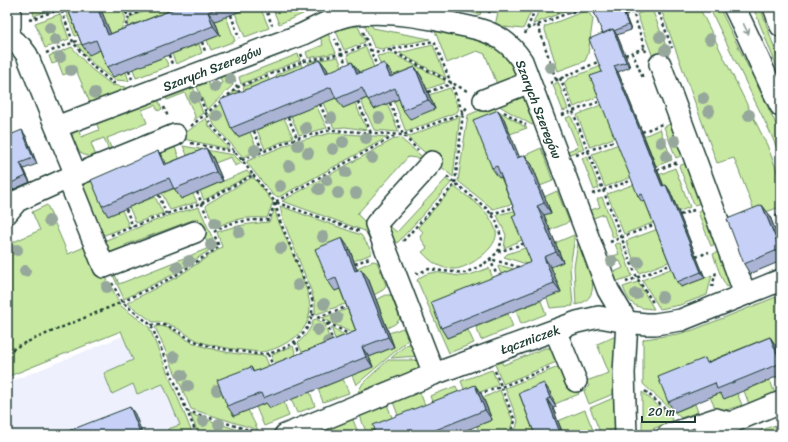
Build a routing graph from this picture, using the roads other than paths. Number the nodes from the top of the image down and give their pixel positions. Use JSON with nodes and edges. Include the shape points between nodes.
{"nodes":[{"id":1,"x":734,"y":7,"type":"edge"},
{"id":2,"x":774,"y":7,"type":"edge"},
{"id":3,"x":9,"y":25,"type":"edge"},
{"id":4,"x":781,"y":26,"type":"edge"},
{"id":5,"x":660,"y":64,"type":"road end"},
{"id":6,"x":531,"y":86,"type":"junction"},
{"id":7,"x":484,"y":100,"type":"road end"},
{"id":8,"x":781,"y":106,"type":"edge"},
{"id":9,"x":56,"y":127,"type":"junction"},
{"id":10,"x":175,"y":135,"type":"road end"},
{"id":11,"x":432,"y":162,"type":"road end"},
{"id":12,"x":72,"y":177,"type":"junction"},
{"id":13,"x":7,"y":213,"type":"edge"},
{"id":14,"x":204,"y":233,"type":"road end"},
{"id":15,"x":780,"y":285,"type":"edge"},
{"id":16,"x":745,"y":294,"type":"junction"},
{"id":17,"x":627,"y":322,"type":"junction"},
{"id":18,"x":555,"y":330,"type":"junction"},
{"id":19,"x":434,"y":374,"type":"junction"},
{"id":20,"x":576,"y":380,"type":"dead end"},
{"id":21,"x":781,"y":402,"type":"edge"},
{"id":22,"x":732,"y":429,"type":"edge"},
{"id":23,"x":677,"y":432,"type":"edge"},
{"id":24,"x":285,"y":435,"type":"edge"},
{"id":25,"x":626,"y":435,"type":"edge"}],
"edges":[{"from":1,"to":8,"type":"street","one_way":true},
{"from":2,"to":4,"type":"street"},
{"from":3,"to":9,"type":"street","via":[[29,59]]},
{"from":5,"to":16,"type":"street"},
{"from":6,"to":7,"type":"street"},
{"from":6,"to":9,"type":"street","name":"Szarych Szeregów","via":[[517,52],[502,40],[482,30],[424,17],[389,13],[356,14],[328,22],[303,34]]},
{"from":6,"to":17,"type":"street","name":"Szarych Szeregów","via":[[608,290]]},
{"from":9,"to":12,"type":"street"},
{"from":10,"to":12,"type":"street"},
{"from":11,"to":19,"type":"street","via":[[376,224],[378,255],[398,281]]},
{"from":12,"to":13,"type":"street","via":[[17,201]]},
{"from":12,"to":14,"type":"street","via":[[104,267]]},
{"from":15,"to":16,"type":"street","name":"Łączniczek"},
{"from":16,"to":17,"type":"street","name":"Łączniczek","via":[[681,320],[655,324]]},
{"from":17,"to":18,"type":"street","name":"Łączniczek","via":[[599,317]]},
{"from":17,"to":25,"type":"street","via":[[624,373]]},
{"from":18,"to":19,"type":"street","name":"Łączniczek"},
{"from":18,"to":20,"type":"street"},
{"from":19,"to":24,"type":"street","name":"Łączniczek"},
{"from":21,"to":22,"type":"street"},
{"from":22,"to":23,"type":"street","via":[[716,419]]}]}
